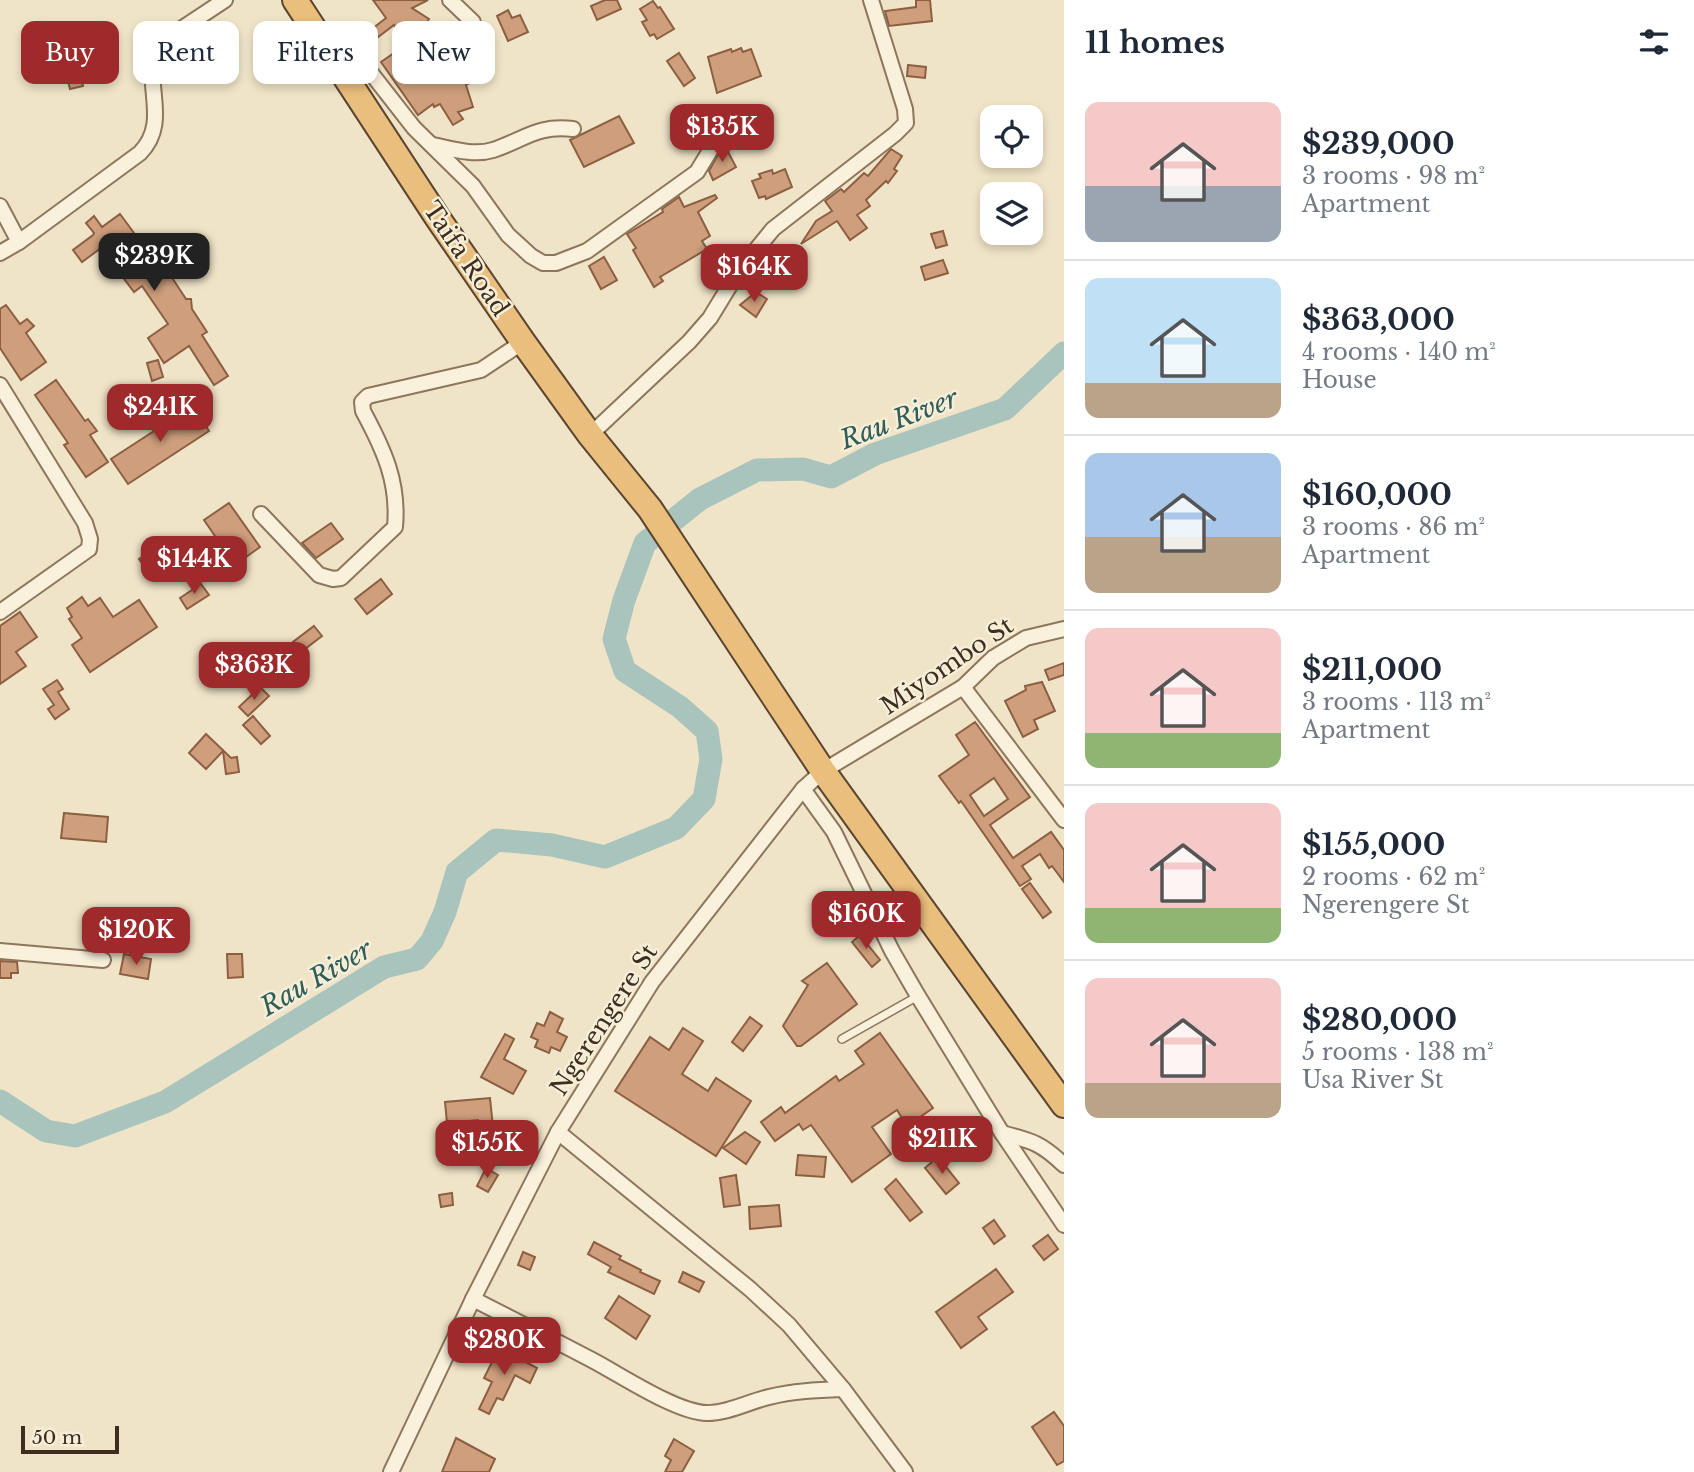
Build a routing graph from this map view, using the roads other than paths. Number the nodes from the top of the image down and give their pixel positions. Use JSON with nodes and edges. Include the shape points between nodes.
{"nodes":[{"id":1,"x":225,"y":0,"type":"edge"},
{"id":2,"x":295,"y":0,"type":"edge"},
{"id":3,"x":450,"y":0,"type":"edge"},
{"id":4,"x":871,"y":0,"type":"edge"},
{"id":5,"x":309,"y":21,"type":"edge"},
{"id":6,"x":472,"y":21,"type":"edge"},
{"id":7,"x":378,"y":82,"type":"edge"},
{"id":8,"x":350,"y":84,"type":"edge"},
{"id":9,"x":719,"y":118,"type":"dead end"},
{"id":10,"x":573,"y":128,"type":"dead end"},
{"id":11,"x":431,"y":145,"type":"junction"},
{"id":12,"x":0,"y":206,"type":"edge"},
{"id":13,"x":19,"y":242,"type":"junction"},
{"id":14,"x":0,"y":253,"type":"edge"},
{"id":15,"x":523,"y":342,"type":"junction"},
{"id":16,"x":0,"y":385,"type":"edge"},
{"id":17,"x":590,"y":435,"type":"junction"},
{"id":18,"x":261,"y":514,"type":"dead end"},
{"id":19,"x":0,"y":612,"type":"edge"},
{"id":20,"x":1064,"y":629,"type":"edge"},
{"id":21,"x":963,"y":687,"type":"junction"},
{"id":22,"x":824,"y":771,"type":"junction"},
{"id":23,"x":803,"y":789,"type":"junction"},
{"id":24,"x":1064,"y":820,"type":"edge"},
{"id":25,"x":0,"y":951,"type":"edge"},
{"id":26,"x":103,"y":960,"type":"dead end"},
{"id":27,"x":918,"y":996,"type":"junction"},
{"id":28,"x":842,"y":1039,"type":"dead end"},
{"id":29,"x":1064,"y":1105,"type":"edge"},
{"id":30,"x":558,"y":1132,"type":"junction"},
{"id":31,"x":1002,"y":1133,"type":"junction"},
{"id":32,"x":1064,"y":1166,"type":"edge"},
{"id":33,"x":1064,"y":1225,"type":"edge"},
{"id":34,"x":473,"y":1299,"type":"junction"},
{"id":35,"x":843,"y":1389,"type":"junction"},
{"id":36,"x":391,"y":1472,"type":"edge"},
{"id":37,"x":905,"y":1472,"type":"edge"}],
"edges":[{"from":1,"to":13,"type":"street","via":[[156,50],[152,75],[155,121],[150,142]]},
{"from":2,"to":5,"type":"highway","name":"Taifa Road"},
{"from":3,"to":6,"type":"street"},
{"from":4,"to":17,"type":"street","via":[[906,123],[773,229],[689,342]]},
{"from":7,"to":11,"type":"street"},
{"from":8,"to":15,"type":"highway","name":"Taifa Road"},
{"from":9,"to":11,"type":"street","via":[[711,149],[697,172],[587,251],[556,262],[543,263],[508,235],[473,186]]},
{"from":10,"to":11,"type":"street","via":[[545,128],[493,150]]},
{"from":12,"to":13,"type":"street"},
{"from":13,"to":14,"type":"street"},
{"from":15,"to":17,"type":"highway","name":"Taifa Road"},
{"from":15,"to":18,"type":"street","via":[[481,370],[368,396],[362,402],[390,468],[397,502],[395,527],[341,578],[320,575]]},
{"from":16,"to":19,"type":"street","via":[[90,538],[89,548]]},
{"from":17,"to":22,"type":"highway","name":"Taifa Road","via":[[650,509]]},
{"from":20,"to":21,"type":"street","name":"Miyombo St","via":[[1026,638],[993,658]]},
{"from":21,"to":22,"type":"street","name":"Miyombo St"},
{"from":21,"to":24,"type":"street"},
{"from":22,"to":23,"type":"street","name":"Ngerengere St"},
{"from":22,"to":29,"type":"highway","name":"Taifa Road"},
{"from":23,"to":27,"type":"street","via":[[834,832]]},
{"from":23,"to":30,"type":"street","name":"Ngerengere St","via":[[652,982]]},
{"from":25,"to":26,"type":"street"},
{"from":27,"to":28,"type":"lane"},
{"from":27,"to":31,"type":"street"},
{"from":30,"to":34,"type":"street","name":"Ngerengere St"},
{"from":30,"to":35,"type":"street","via":[[750,1289],[789,1325]]},
{"from":31,"to":32,"type":"street","via":[[1035,1142]]},
{"from":31,"to":33,"type":"street"},
{"from":34,"to":35,"type":"street","via":[[687,1409],[705,1413],[798,1391]]},
{"from":34,"to":36,"type":"street","name":"Ngerengere St"},
{"from":35,"to":37,"type":"street"}]}
